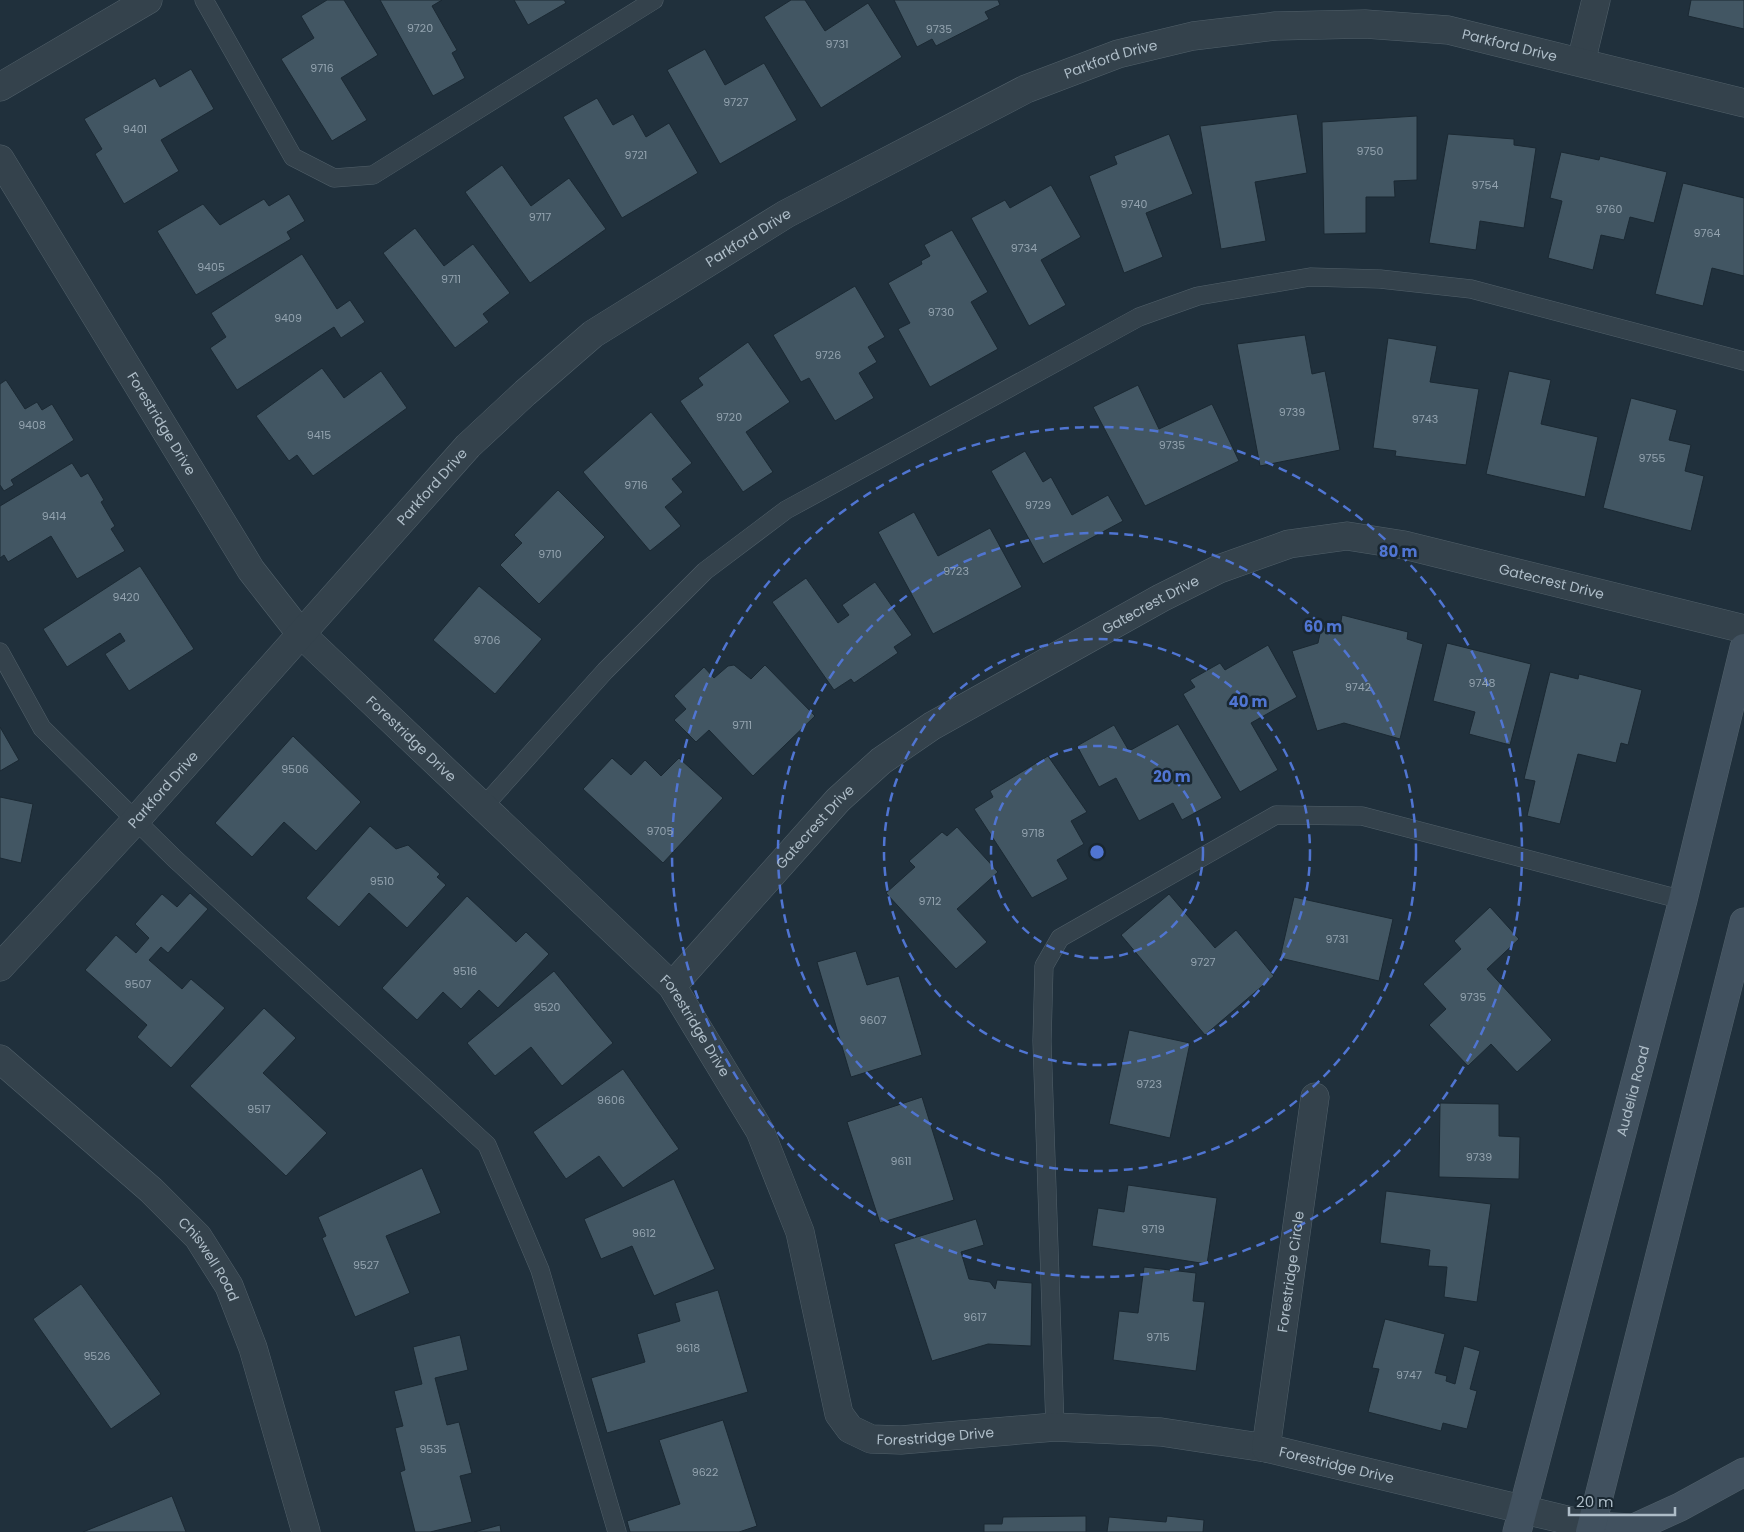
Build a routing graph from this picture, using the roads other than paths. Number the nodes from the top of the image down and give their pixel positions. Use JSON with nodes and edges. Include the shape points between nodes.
{"nodes":[{"id":1,"x":148,"y":0,"type":"edge"},
{"id":2,"x":204,"y":0,"type":"edge"},
{"id":3,"x":654,"y":0,"type":"edge"},
{"id":4,"x":1596,"y":0,"type":"edge"},
{"id":5,"x":1581,"y":62,"type":"junction"},
{"id":6,"x":0,"y":87,"type":"edge"},
{"id":7,"x":1744,"y":103,"type":"edge"},
{"id":8,"x":0,"y":159,"type":"edge"},
{"id":9,"x":1744,"y":360,"type":"edge"},
{"id":10,"x":1744,"y":629,"type":"edge"},
{"id":11,"x":301,"y":634,"type":"junction"},
{"id":12,"x":1744,"y":648,"type":"edge"},
{"id":13,"x":0,"y":652,"type":"edge"},
{"id":14,"x":483,"y":807,"type":"junction"},
{"id":15,"x":135,"y":821,"type":"junction"},
{"id":16,"x":1683,"y":900,"type":"junction"},
{"id":17,"x":1744,"y":922,"type":"edge"},
{"id":18,"x":0,"y":967,"type":"edge"},
{"id":19,"x":672,"y":986,"type":"junction"},
{"id":20,"x":0,"y":1059,"type":"edge"},
{"id":21,"x":1315,"y":1097,"type":"dead end"},
{"id":22,"x":1055,"y":1427,"type":"junction"},
{"id":23,"x":1266,"y":1448,"type":"junction"},
{"id":24,"x":1744,"y":1472,"type":"edge"},
{"id":25,"x":1519,"y":1521,"type":"edge"},
{"id":26,"x":1591,"y":1529,"type":"edge"},
{"id":27,"x":306,"y":1532,"type":"edge"},
{"id":28,"x":617,"y":1532,"type":"edge"}],
"edges":[{"from":1,"to":6,"type":"street"},
{"from":2,"to":3,"type":"lane","via":[[293,157],[334,178],[373,175]]},
{"from":4,"to":5,"type":"street"},
{"from":5,"to":7,"type":"street","name":"Parkford Drive"},
{"from":5,"to":11,"type":"street","name":"Parkford Drive","via":[[1448,30],[1365,24],[1276,26],[1193,36],[1118,54],[1026,89],[786,214],[593,334],[468,446]]},
{"from":8,"to":11,"type":"street","name":"Forestridge Drive","via":[[251,570]]},
{"from":9,"to":14,"type":"lane","via":[[1471,289],[1380,279],[1310,277],[1190,299],[1139,317],[786,510],[705,571],[606,671]]},
{"from":10,"to":19,"type":"street","name":"Gatecrest Drive","via":[[1404,545],[1347,536],[1289,544],[1219,569],[1161,598],[932,726],[881,761],[838,800]]},
{"from":11,"to":14,"type":"street","name":"Forestridge Drive"},
{"from":11,"to":15,"type":"street","name":"Parkford Drive"},
{"from":12,"to":16,"type":"main road","name":"Audelia Road"},
{"from":13,"to":15,"type":"lane","via":[[42,728]]},
{"from":14,"to":19,"type":"street","name":"Forestridge Drive"},
{"from":15,"to":18,"type":"street","name":"Parkford Drive"},
{"from":15,"to":28,"type":"lane","via":[[487,1145],[540,1270]]},
{"from":16,"to":22,"type":"lane","via":[[1362,816],[1276,815],[1060,938],[1044,966],[1042,1041]]},
{"from":16,"to":25,"type":"main road","name":"Audelia Road"},
{"from":17,"to":26,"type":"main road"},
{"from":19,"to":22,"type":"street","name":"Forestridge Drive","via":[[760,1131],[800,1232],[839,1414],[850,1429],[871,1439],[901,1440]]},
{"from":20,"to":27,"type":"street","name":"Chiswell Road","via":[[151,1190],[198,1237],[229,1286],[252,1348]]},
{"from":21,"to":23,"type":"street","name":"Forestridge Circle"},
{"from":22,"to":23,"type":"street","name":"Forestridge Drive","via":[[1161,1432]]},
{"from":23,"to":25,"type":"street","name":"Forestridge Drive"},
{"from":24,"to":26,"type":"main road","via":[[1634,1528]]},
{"from":25,"to":26,"type":"street","name":"Forestridge Drive"}]}
